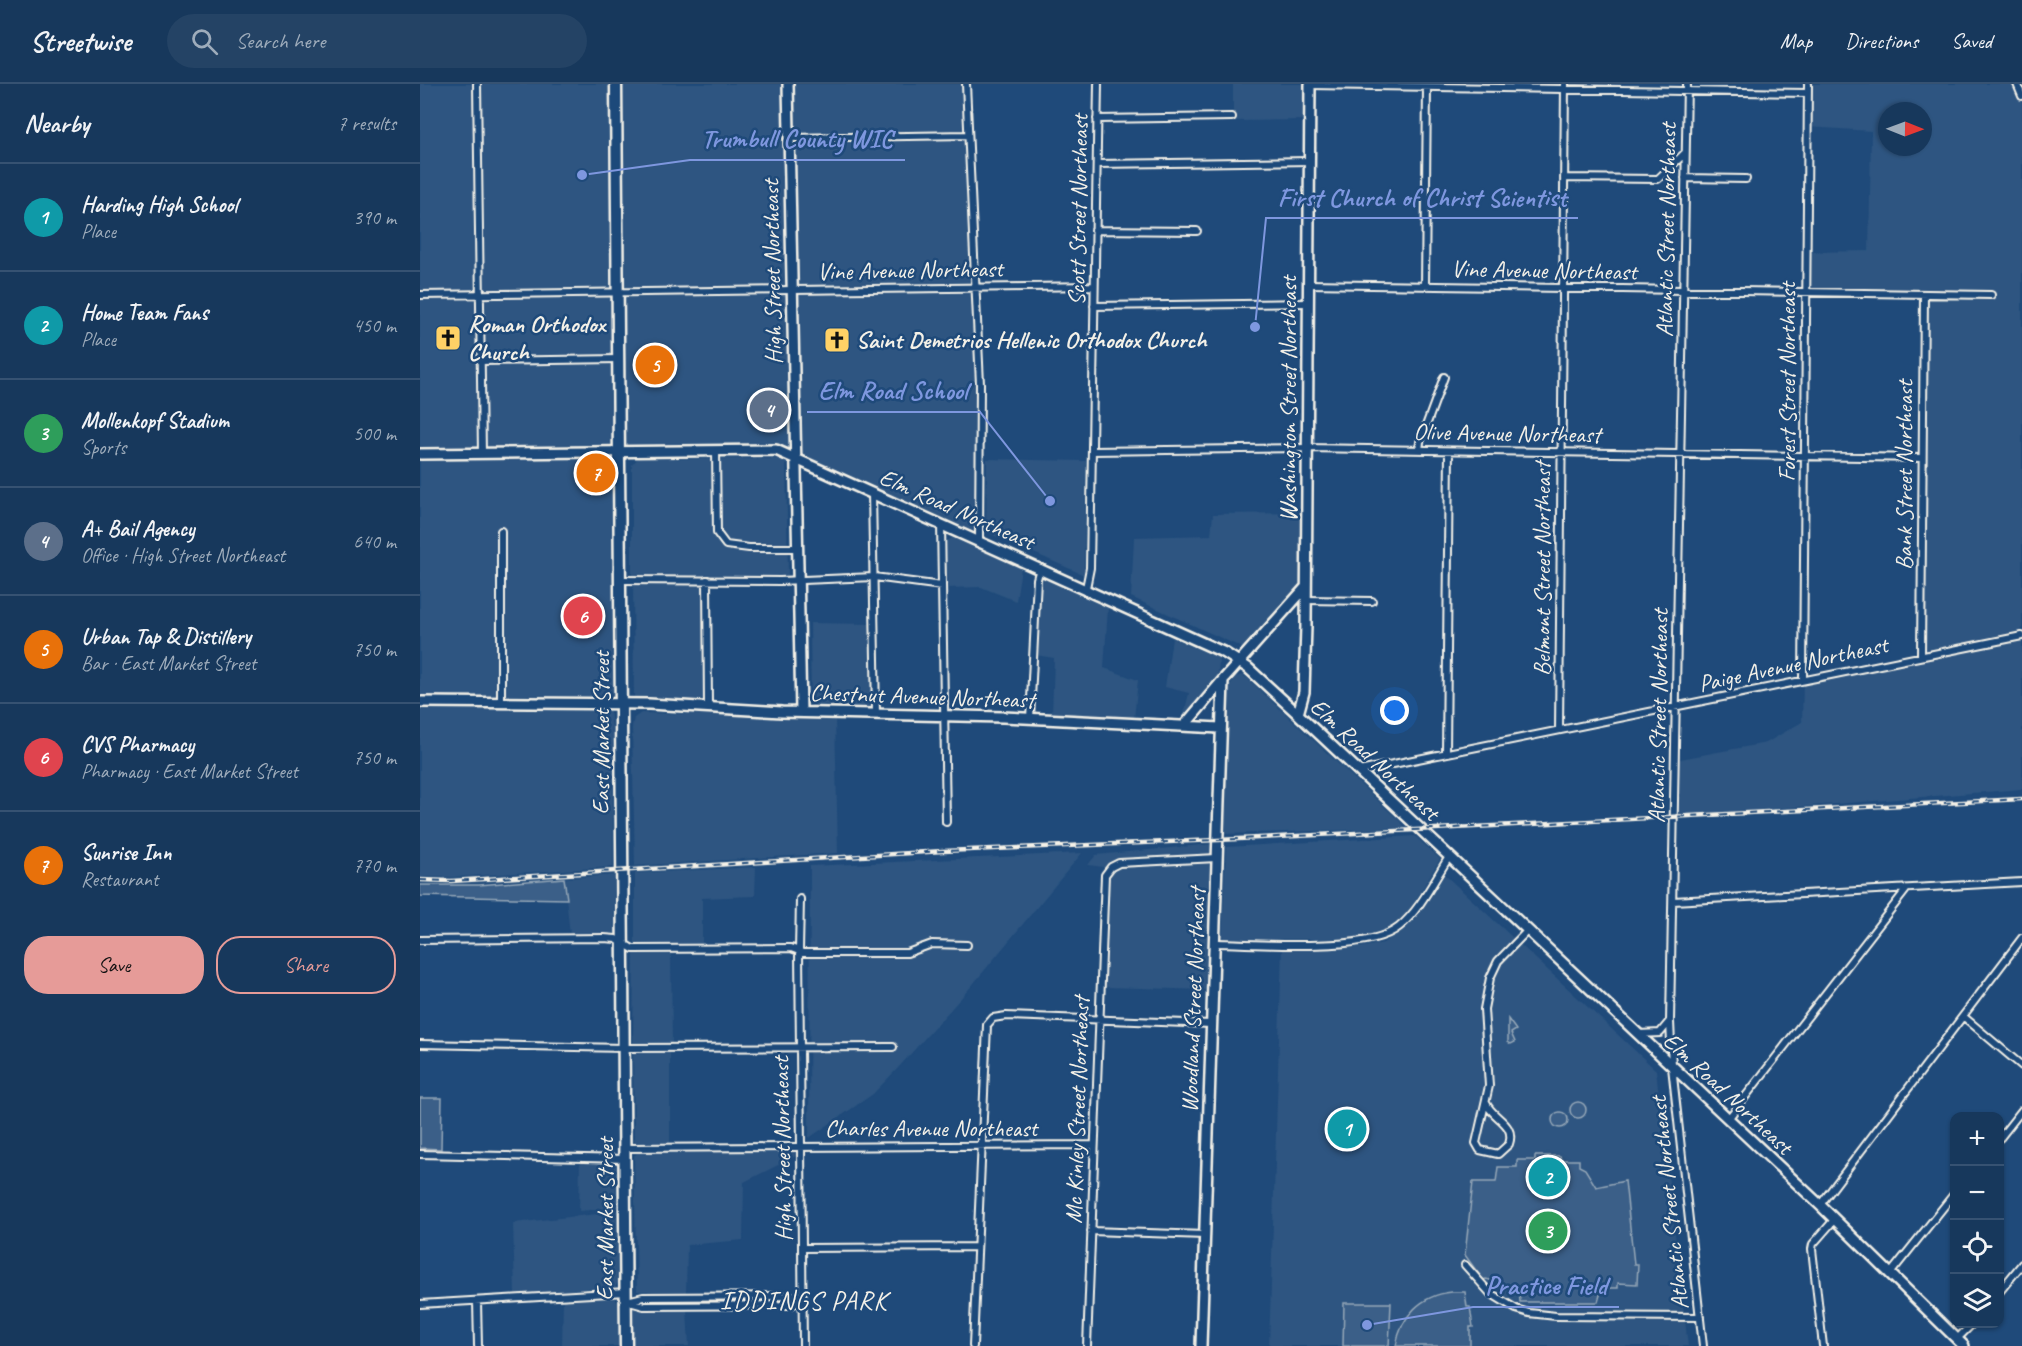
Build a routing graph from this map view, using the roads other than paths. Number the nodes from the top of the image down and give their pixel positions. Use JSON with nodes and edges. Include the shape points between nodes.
{"nodes":[{"id":1,"x":477,"y":84,"type":"edge"},
{"id":2,"x":616,"y":84,"type":"edge"},
{"id":3,"x":788,"y":84,"type":"edge"},
{"id":4,"x":966,"y":84,"type":"edge"},
{"id":5,"x":1098,"y":84,"type":"edge"},
{"id":6,"x":1808,"y":84,"type":"edge"},
{"id":7,"x":2017,"y":84,"type":"edge"},
{"id":8,"x":1311,"y":85,"type":"edge"},
{"id":9,"x":1427,"y":87,"type":"junction"},
{"id":10,"x":1565,"y":87,"type":"edge"},
{"id":11,"x":1687,"y":88,"type":"edge"},
{"id":12,"x":1808,"y":93,"type":"junction"},
{"id":13,"x":2022,"y":96,"type":"edge"},
{"id":14,"x":1232,"y":117,"type":"dead end"},
{"id":15,"x":1097,"y":119,"type":"junction"},
{"id":16,"x":967,"y":135,"type":"junction"},
{"id":17,"x":789,"y":138,"type":"junction"},
{"id":18,"x":1685,"y":153,"type":"junction"},
{"id":19,"x":1310,"y":161,"type":"junction"},
{"id":20,"x":1096,"y":164,"type":"junction"},
{"id":21,"x":1564,"y":178,"type":"junction"},
{"id":22,"x":1685,"y":178,"type":"junction"},
{"id":23,"x":1746,"y":179,"type":"dead end"},
{"id":24,"x":479,"y":227,"type":"junction"},
{"id":25,"x":470,"y":228,"type":"dead end"},
{"id":26,"x":1095,"y":230,"type":"junction"},
{"id":27,"x":1197,"y":231,"type":"dead end"},
{"id":28,"x":1308,"y":284,"type":"junction"},
{"id":29,"x":1094,"y":286,"type":"junction"},
{"id":30,"x":1425,"y":286,"type":"junction"},
{"id":31,"x":975,"y":287,"type":"junction"},
{"id":32,"x":1563,"y":289,"type":"junction"},
{"id":33,"x":792,"y":290,"type":"junction"},
{"id":34,"x":1683,"y":290,"type":"junction"},
{"id":35,"x":618,"y":292,"type":"junction"},
{"id":36,"x":1806,"y":292,"type":"junction"},
{"id":37,"x":479,"y":294,"type":"junction"},
{"id":38,"x":420,"y":295,"type":"edge"},
{"id":39,"x":1924,"y":295,"type":"junction"},
{"id":40,"x":1991,"y":295,"type":"dead end"},
{"id":41,"x":1308,"y":303,"type":"junction"},
{"id":42,"x":1094,"y":306,"type":"junction"},
{"id":43,"x":619,"y":359,"type":"junction"},
{"id":44,"x":481,"y":361,"type":"junction"},
{"id":45,"x":1444,"y":377,"type":"dead end"},
{"id":46,"x":1307,"y":448,"type":"junction"},
{"id":47,"x":716,"y":450,"type":"junction"},
{"id":48,"x":1419,"y":450,"type":"junction"},
{"id":49,"x":1092,"y":451,"type":"junction"},
{"id":50,"x":1449,"y":451,"type":"junction"},
{"id":51,"x":620,"y":452,"type":"junction"},
{"id":52,"x":1561,"y":452,"type":"junction"},
{"id":53,"x":482,"y":453,"type":"junction"},
{"id":54,"x":420,"y":454,"type":"edge"},
{"id":55,"x":1680,"y":454,"type":"junction"},
{"id":56,"x":1805,"y":456,"type":"junction"},
{"id":57,"x":795,"y":458,"type":"junction"},
{"id":58,"x":1922,"y":458,"type":"junction"},
{"id":59,"x":872,"y":492,"type":"junction"},
{"id":60,"x":941,"y":524,"type":"junction"},
{"id":61,"x":501,"y":531,"type":"dead end"},
{"id":62,"x":978,"y":540,"type":"junction"},
{"id":63,"x":797,"y":548,"type":"junction"},
{"id":64,"x":1040,"y":568,"type":"junction"},
{"id":65,"x":874,"y":577,"type":"junction"},
{"id":66,"x":798,"y":579,"type":"junction"},
{"id":67,"x":621,"y":580,"type":"junction"},
{"id":68,"x":706,"y":580,"type":"junction"},
{"id":69,"x":942,"y":586,"type":"junction"},
{"id":70,"x":1306,"y":586,"type":"junction"},
{"id":71,"x":1086,"y":588,"type":"junction"},
{"id":72,"x":1306,"y":600,"type":"junction"},
{"id":73,"x":1372,"y":601,"type":"dead end"},
{"id":74,"x":2022,"y":636,"type":"edge"},
{"id":75,"x":1921,"y":656,"type":"junction"},
{"id":76,"x":1239,"y":662,"type":"junction"},
{"id":77,"x":1223,"y":680,"type":"junction"},
{"id":78,"x":1803,"y":680,"type":"junction"},
{"id":79,"x":420,"y":702,"type":"edge"},
{"id":80,"x":501,"y":704,"type":"junction"},
{"id":81,"x":622,"y":704,"type":"junction"},
{"id":82,"x":708,"y":706,"type":"junction"},
{"id":83,"x":1676,"y":706,"type":"junction"},
{"id":84,"x":801,"y":712,"type":"junction"},
{"id":85,"x":876,"y":714,"type":"junction"},
{"id":86,"x":1298,"y":714,"type":"junction"},
{"id":87,"x":945,"y":716,"type":"junction"},
{"id":88,"x":1030,"y":718,"type":"junction"},
{"id":89,"x":1184,"y":726,"type":"junction"},
{"id":90,"x":1220,"y":728,"type":"junction"},
{"id":91,"x":1559,"y":730,"type":"junction"},
{"id":92,"x":1446,"y":753,"type":"junction"},
{"id":93,"x":1359,"y":771,"type":"junction"},
{"id":94,"x":946,"y":822,"type":"dead end"},
{"id":95,"x":1449,"y":857,"type":"junction"},
{"id":96,"x":1217,"y":858,"type":"junction"},
{"id":97,"x":2022,"y":882,"type":"edge"},
{"id":98,"x":1906,"y":890,"type":"junction"},
{"id":99,"x":800,"y":899,"type":"dead end"},
{"id":100,"x":1673,"y":901,"type":"junction"},
{"id":101,"x":1528,"y":930,"type":"junction"},
{"id":102,"x":2022,"y":938,"type":"edge"},
{"id":103,"x":420,"y":940,"type":"edge"},
{"id":104,"x":623,"y":942,"type":"junction"},
{"id":105,"x":1214,"y":943,"type":"junction"},
{"id":106,"x":967,"y":945,"type":"dead end"},
{"id":107,"x":799,"y":951,"type":"junction"},
{"id":108,"x":1964,"y":1017,"type":"junction"},
{"id":109,"x":1099,"y":1020,"type":"junction"},
{"id":110,"x":1670,"y":1020,"type":"junction"},
{"id":111,"x":1211,"y":1024,"type":"junction"},
{"id":112,"x":1637,"y":1034,"type":"junction"},
{"id":113,"x":420,"y":1044,"type":"edge"},
{"id":114,"x":800,"y":1047,"type":"junction"},
{"id":115,"x":893,"y":1047,"type":"dead end"},
{"id":116,"x":624,"y":1048,"type":"junction"},
{"id":117,"x":2022,"y":1066,"type":"edge"},
{"id":118,"x":1672,"y":1067,"type":"junction"},
{"id":119,"x":1486,"y":1103,"type":"junction"},
{"id":120,"x":2022,"y":1110,"type":"edge"},
{"id":121,"x":1728,"y":1119,"type":"junction"},
{"id":122,"x":2004,"y":1133,"type":"edge"},
{"id":123,"x":1094,"y":1144,"type":"junction"},
{"id":124,"x":980,"y":1145,"type":"junction"},
{"id":125,"x":802,"y":1146,"type":"junction"},
{"id":126,"x":626,"y":1153,"type":"junction"},
{"id":127,"x":420,"y":1154,"type":"edge"},
{"id":128,"x":1950,"y":1199,"type":"edge"},
{"id":129,"x":1820,"y":1205,"type":"junction"},
{"id":130,"x":1834,"y":1220,"type":"junction"},
{"id":131,"x":1091,"y":1231,"type":"junction"},
{"id":132,"x":1205,"y":1235,"type":"junction"},
{"id":133,"x":976,"y":1247,"type":"junction"},
{"id":134,"x":802,"y":1248,"type":"junction"},
{"id":135,"x":2022,"y":1264,"type":"edge"},
{"id":136,"x":1465,"y":1265,"type":"dead end"},
{"id":137,"x":1890,"y":1274,"type":"junction"},
{"id":138,"x":2004,"y":1286,"type":"edge"},
{"id":139,"x":626,"y":1297,"type":"junction"},
{"id":140,"x":477,"y":1300,"type":"junction"},
{"id":141,"x":803,"y":1300,"type":"junction"},
{"id":142,"x":420,"y":1304,"type":"edge"},
{"id":143,"x":1700,"y":1317,"type":"junction"},
{"id":144,"x":1969,"y":1328,"type":"edge"},
{"id":145,"x":1960,"y":1343,"type":"edge"},
{"id":146,"x":478,"y":1346,"type":"edge"},
{"id":147,"x":626,"y":1346,"type":"edge"},
{"id":148,"x":803,"y":1346,"type":"edge"},
{"id":149,"x":973,"y":1346,"type":"edge"},
{"id":150,"x":1087,"y":1346,"type":"edge"},
{"id":151,"x":1201,"y":1346,"type":"edge"},
{"id":152,"x":1703,"y":1346,"type":"edge"},
{"id":153,"x":1823,"y":1346,"type":"edge"}],
"edges":[{"from":1,"to":24,"type":"street"},
{"from":2,"to":35,"type":"main road","name":"East Market Street"},
{"from":3,"to":17,"type":"street","name":"High Street Northeast"},
{"from":4,"to":16,"type":"street"},
{"from":5,"to":15,"type":"street","name":"Scott Street Northeast"},
{"from":6,"to":12,"type":"street","name":"Forest Street Northeast"},
{"from":7,"to":13,"type":"street"},
{"from":8,"to":9,"type":"street"},
{"from":8,"to":19,"type":"street","name":"Washington Street Northeast"},
{"from":9,"to":10,"type":"street"},
{"from":9,"to":30,"type":"street"},
{"from":10,"to":11,"type":"street"},
{"from":10,"to":21,"type":"street","name":"Belmont Street Northeast"},
{"from":11,"to":12,"type":"street"},
{"from":11,"to":18,"type":"street","name":"Atlantic Street Northeast"},
{"from":12,"to":36,"type":"street","name":"Forest Street Northeast"},
{"from":14,"to":15,"type":"street"},
{"from":15,"to":20,"type":"street","name":"Scott Street Northeast"},
{"from":16,"to":17,"type":"street"},
{"from":16,"to":31,"type":"street"},
{"from":17,"to":33,"type":"street","name":"High Street Northeast"},
{"from":18,"to":21,"type":"street","via":[[1658,179]]},
{"from":18,"to":22,"type":"street","name":"Atlantic Street Northeast"},
{"from":19,"to":20,"type":"street"},
{"from":19,"to":28,"type":"street","name":"Washington Street Northeast"},
{"from":20,"to":26,"type":"street","name":"Scott Street Northeast"},
{"from":21,"to":32,"type":"street","name":"Belmont Street Northeast"},
{"from":22,"to":23,"type":"street"},
{"from":22,"to":34,"type":"street","name":"Atlantic Street Northeast"},
{"from":24,"to":25,"type":"street"},
{"from":24,"to":37,"type":"street"},
{"from":26,"to":27,"type":"street"},
{"from":26,"to":29,"type":"street","name":"Scott Street Northeast"},
{"from":28,"to":30,"type":"street","name":"Vine Avenue Northeast"},
{"from":28,"to":41,"type":"street","name":"Washington Street Northeast"},
{"from":29,"to":31,"type":"street","name":"Vine Avenue Northeast"},
{"from":29,"to":42,"type":"street","name":"Scott Street Northeast"},
{"from":30,"to":32,"type":"street","name":"Vine Avenue Northeast"},
{"from":31,"to":33,"type":"street","name":"Vine Avenue Northeast"},
{"from":31,"to":62,"type":"street","via":[[980,394]]},
{"from":32,"to":34,"type":"street","name":"Vine Avenue Northeast"},
{"from":32,"to":52,"type":"street","name":"Belmont Street Northeast"},
{"from":33,"to":35,"type":"street","name":"Vine Avenue Northeast"},
{"from":33,"to":57,"type":"street","name":"High Street Northeast"},
{"from":34,"to":36,"type":"street","name":"Vine Avenue Northeast"},
{"from":34,"to":55,"type":"street","name":"Atlantic Street Northeast"},
{"from":35,"to":37,"type":"street","name":"Vine Avenue Northeast"},
{"from":35,"to":43,"type":"main road","name":"East Market Street"},
{"from":36,"to":39,"type":"street","name":"Vine Avenue Northeast"},
{"from":36,"to":56,"type":"street","name":"Forest Street Northeast"},
{"from":37,"to":38,"type":"street","name":"Vine Avenue Northeast"},
{"from":37,"to":44,"type":"street"},
{"from":39,"to":40,"type":"street","name":"Vine Avenue Northeast"},
{"from":39,"to":58,"type":"street","name":"Bank Street Northeast"},
{"from":41,"to":42,"type":"street"},
{"from":41,"to":46,"type":"street","name":"Washington Street Northeast"},
{"from":42,"to":49,"type":"street","name":"Scott Street Northeast"},
{"from":43,"to":44,"type":"street"},
{"from":43,"to":51,"type":"main road","name":"East Market Street"},
{"from":44,"to":53,"type":"street"},
{"from":45,"to":48,"type":"street"},
{"from":46,"to":48,"type":"street","name":"Olive Avenue Northeast"},
{"from":46,"to":49,"type":"street","name":"Olive Avenue Northeast"},
{"from":46,"to":70,"type":"street","name":"Washington Street Northeast"},
{"from":47,"to":51,"type":"street","name":"Elm Road Northeast"},
{"from":47,"to":57,"type":"street","name":"Elm Road Northeast","via":[[776,450]]},
{"from":47,"to":63,"type":"street","via":[[717,533],[726,545]]},
{"from":48,"to":50,"type":"street","name":"Olive Avenue Northeast"},
{"from":49,"to":71,"type":"street","name":"Scott Street Northeast","via":[[1090,568]]},
{"from":50,"to":52,"type":"street","name":"Olive Avenue Northeast"},
{"from":50,"to":92,"type":"street"},
{"from":51,"to":53,"type":"street","name":"Elm Road Northeast"},
{"from":51,"to":67,"type":"main road","name":"East Market Street"},
{"from":52,"to":55,"type":"street","name":"Olive Avenue Northeast"},
{"from":52,"to":91,"type":"street","name":"Belmont Street Northeast"},
{"from":53,"to":54,"type":"street","name":"Elm Road Northeast"},
{"from":55,"to":56,"type":"street","name":"Olive Avenue Northeast"},
{"from":55,"to":83,"type":"street","name":"Atlantic Street Northeast"},
{"from":56,"to":58,"type":"street","name":"Olive Avenue Northeast"},
{"from":56,"to":78,"type":"street","name":"Forest Street Northeast"},
{"from":57,"to":59,"type":"street","name":"Elm Road Northeast"},
{"from":57,"to":63,"type":"street","name":"High Street Northeast"},
{"from":58,"to":75,"type":"street","name":"Bank Street Northeast"},
{"from":59,"to":60,"type":"street","name":"Elm Road Northeast"},
{"from":59,"to":65,"type":"street"},
{"from":60,"to":62,"type":"street","name":"Elm Road Northeast"},
{"from":60,"to":69,"type":"street"},
{"from":61,"to":80,"type":"street"},
{"from":62,"to":64,"type":"street","name":"Elm Road Northeast"},
{"from":63,"to":66,"type":"street","name":"High Street Northeast"},
{"from":64,"to":71,"type":"street","name":"Elm Road Northeast"},
{"from":64,"to":88,"type":"street"},
{"from":65,"to":66,"type":"street"},
{"from":65,"to":69,"type":"street"},
{"from":65,"to":85,"type":"street"},
{"from":66,"to":68,"type":"street"},
{"from":66,"to":84,"type":"street","name":"High Street Northeast"},
{"from":67,"to":68,"type":"street"},
{"from":67,"to":81,"type":"main road","name":"East Market Street"},
{"from":68,"to":82,"type":"street"},
{"from":69,"to":87,"type":"street"},
{"from":70,"to":72,"type":"street","name":"Washington Street Northeast"},
{"from":70,"to":76,"type":"street"},
{"from":71,"to":76,"type":"street","name":"Elm Road Northeast"},
{"from":72,"to":73,"type":"street"},
{"from":72,"to":86,"type":"street","name":"Washington Street Northeast","via":[[1304,692]]},
{"from":74,"to":75,"type":"street","name":"Paige Avenue Northeast"},
{"from":75,"to":78,"type":"street","name":"Paige Avenue Northeast"},
{"from":76,"to":77,"type":"street"},
{"from":76,"to":86,"type":"street","name":"Elm Road Northeast"},
{"from":77,"to":89,"type":"street"},
{"from":77,"to":90,"type":"street","name":"Woodland Street Northeast"},
{"from":78,"to":83,"type":"street","name":"Paige Avenue Northeast"},
{"from":79,"to":80,"type":"street","name":"Chestnut Avenue Northeast"},
{"from":80,"to":81,"type":"street","name":"Chestnut Avenue Northeast"},
{"from":81,"to":82,"type":"street","name":"Chestnut Avenue Northeast"},
{"from":81,"to":104,"type":"main road","name":"East Market Street"},
{"from":82,"to":84,"type":"street","name":"Chestnut Avenue Northeast"},
{"from":83,"to":91,"type":"street","name":"Paige Avenue Northeast"},
{"from":83,"to":100,"type":"street","name":"Atlantic Street Northeast"},
{"from":84,"to":85,"type":"street","name":"Chestnut Avenue Northeast"},
{"from":85,"to":87,"type":"street","name":"Chestnut Avenue Northeast"},
{"from":86,"to":93,"type":"street","name":"Elm Road Northeast"},
{"from":87,"to":88,"type":"street","name":"Chestnut Avenue Northeast"},
{"from":87,"to":94,"type":"street"},
{"from":88,"to":89,"type":"street","name":"Chestnut Avenue Northeast"},
{"from":89,"to":90,"type":"street","name":"Chestnut Avenue Northeast"},
{"from":90,"to":96,"type":"street","name":"Woodland Street Northeast"},
{"from":91,"to":92,"type":"street","name":"Paige Avenue Northeast"},
{"from":92,"to":93,"type":"street","name":"Paige Avenue Northeast"},
{"from":93,"to":95,"type":"street","name":"Elm Road Northeast"},
{"from":95,"to":101,"type":"street","name":"Elm Road Northeast"},
{"from":95,"to":105,"type":"street","via":[[1407,920],[1384,936],[1341,943]]},
{"from":96,"to":105,"type":"street","name":"Woodland Street Northeast"},
{"from":96,"to":109,"type":"street","name":"Mc Kinley Street Northeast","via":[[1119,863],[1111,867],[1105,876]]},
{"from":97,"to":98,"type":"street"},
{"from":98,"to":100,"type":"street"},
{"from":98,"to":121,"type":"street"},
{"from":99,"to":107,"type":"street","name":"High Street Northeast"},
{"from":100,"to":110,"type":"street","name":"Atlantic Street Northeast"},
{"from":101,"to":112,"type":"street","name":"Elm Road Northeast"},
{"from":101,"to":119,"type":"street","via":[[1498,960],[1490,978],[1484,1009],[1489,1072]]},
{"from":102,"to":108,"type":"street"},
{"from":103,"to":104,"type":"street","via":[[604,938]]},
{"from":104,"to":107,"type":"street","via":[[633,949]]},
{"from":104,"to":116,"type":"main road","name":"East Market Street"},
{"from":105,"to":111,"type":"street","name":"Woodland Street Northeast"},
{"from":106,"to":107,"type":"street","via":[[932,944],[907,953]]},
{"from":107,"to":114,"type":"street","name":"High Street Northeast"},
{"from":108,"to":117,"type":"street"},
{"from":108,"to":129,"type":"street"},
{"from":109,"to":111,"type":"street"},
{"from":109,"to":123,"type":"street","name":"Mc Kinley Street Northeast"},
{"from":109,"to":124,"type":"street","via":[[1006,1016],[990,1021],[984,1032]]},
{"from":110,"to":112,"type":"street","via":[[1660,1033]]},
{"from":110,"to":118,"type":"street","name":"Atlantic Street Northeast"},
{"from":111,"to":132,"type":"street","name":"Woodland Street Northeast"},
{"from":112,"to":118,"type":"street","name":"Elm Road Northeast"},
{"from":113,"to":116,"type":"street"},
{"from":114,"to":115,"type":"street"},
{"from":114,"to":116,"type":"street"},
{"from":114,"to":125,"type":"street","name":"High Street Northeast"},
{"from":116,"to":126,"type":"main road","name":"East Market Street"},
{"from":118,"to":121,"type":"street","name":"Elm Road Northeast"},
{"from":118,"to":143,"type":"street","name":"Atlantic Street Northeast"},
{"from":119,"to":119,"type":"street","via":[[1476,1143],[1480,1150],[1498,1154],[1509,1144],[1510,1131]]},
{"from":120,"to":122,"type":"street"},
{"from":121,"to":129,"type":"street","name":"Elm Road Northeast"},
{"from":123,"to":124,"type":"street","name":"Charles Avenue Northeast"},
{"from":123,"to":131,"type":"street","name":"Mc Kinley Street Northeast"},
{"from":124,"to":125,"type":"street","name":"Charles Avenue Northeast"},
{"from":124,"to":133,"type":"street"},
{"from":125,"to":126,"type":"street","name":"Charles Avenue Northeast"},
{"from":125,"to":134,"type":"street","name":"High Street Northeast"},
{"from":126,"to":127,"type":"street","name":"Charles Avenue Northeast"},
{"from":126,"to":139,"type":"main road","name":"East Market Street"},
{"from":128,"to":137,"type":"street"},
{"from":129,"to":130,"type":"street","name":"Elm Road Northeast"},
{"from":130,"to":137,"type":"street","name":"Elm Road Northeast"},
{"from":130,"to":153,"type":"street","via":[[1812,1249]]},
{"from":131,"to":132,"type":"street"},
{"from":131,"to":150,"type":"street","name":"Mc Kinley Street Northeast"},
{"from":132,"to":151,"type":"street","name":"Woodland Street Northeast"},
{"from":133,"to":134,"type":"street"},
{"from":133,"to":149,"type":"street"},
{"from":134,"to":141,"type":"street","name":"High Street Northeast"},
{"from":135,"to":138,"type":"street"},
{"from":136,"to":143,"type":"street","via":[[1490,1293],[1529,1313]]},
{"from":137,"to":145,"type":"street","name":"Elm Road Northeast"},
{"from":139,"to":140,"type":"street"},
{"from":139,"to":141,"type":"street","via":[[644,1306],[791,1305]]},
{"from":139,"to":147,"type":"main road","name":"East Market Street"},
{"from":140,"to":142,"type":"street"},
{"from":140,"to":146,"type":"street"},
{"from":141,"to":148,"type":"street","name":"High Street Northeast"},
{"from":143,"to":152,"type":"street","name":"Atlantic Street Northeast"},
{"from":144,"to":145,"type":"street"}]}
